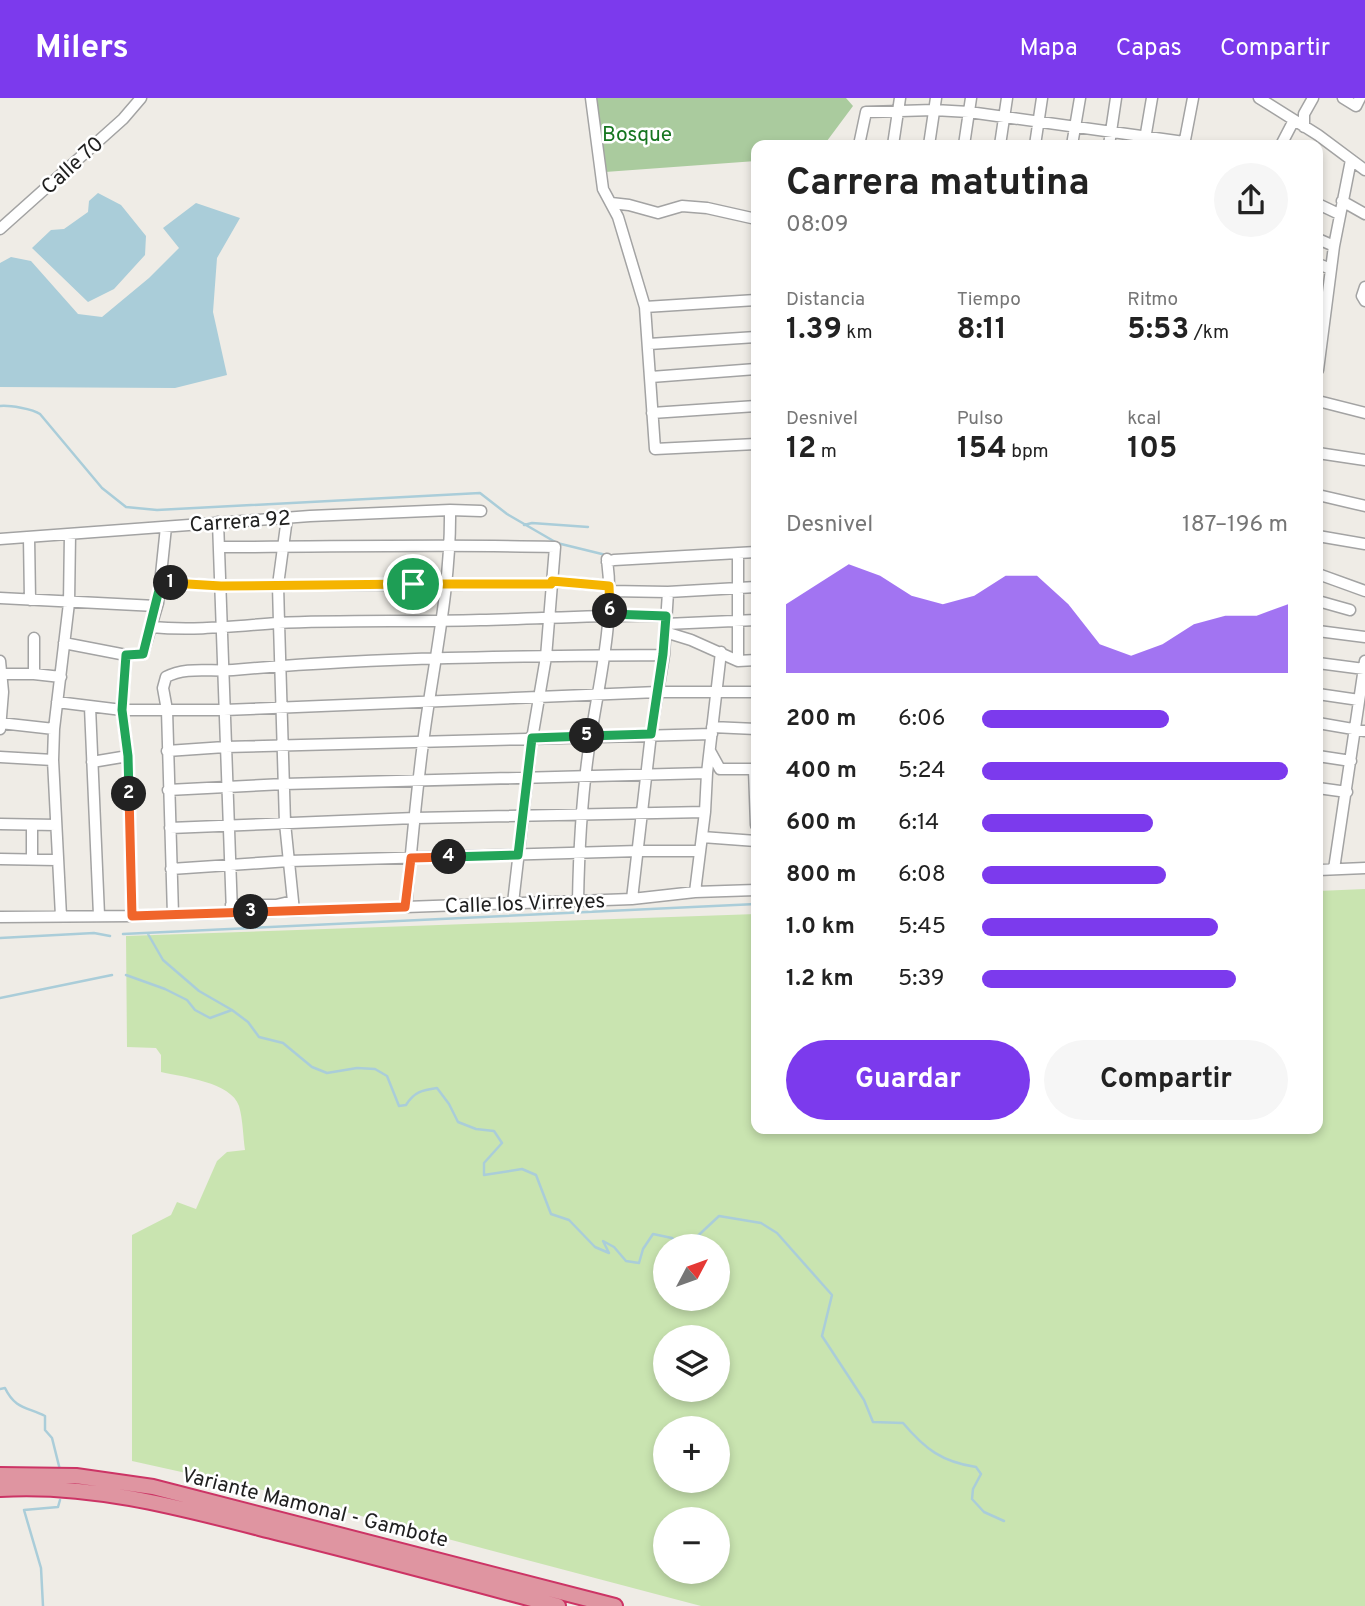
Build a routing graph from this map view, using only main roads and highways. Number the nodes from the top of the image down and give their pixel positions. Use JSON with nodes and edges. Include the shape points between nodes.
{"nodes":[{"id":1,"x":0,"y":1475,"type":"edge"},
{"id":2,"x":0,"y":1489,"type":"edge"},
{"id":3,"x":558,"y":1606,"type":"edge"},
{"id":4,"x":615,"y":1606,"type":"edge"}],
"edges":[{"from":1,"to":4,"type":"highway","name":"Variante Mamonal - Gambote","via":[[76,1476],[153,1487]]},
{"from":2,"to":3,"type":"highway","via":[[87,1493],[184,1509]]}]}
